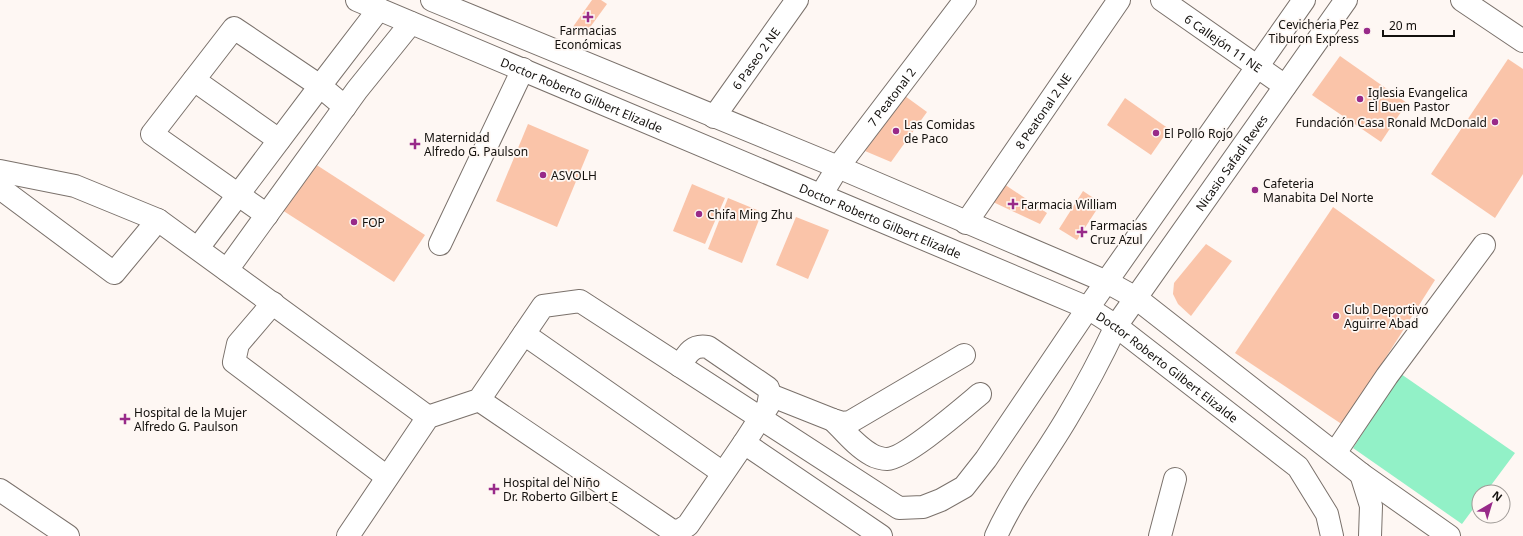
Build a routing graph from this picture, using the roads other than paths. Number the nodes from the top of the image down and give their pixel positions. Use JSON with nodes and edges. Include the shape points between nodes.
{"nodes":[{"id":1,"x":357,"y":0,"type":"edge"},
{"id":2,"x":432,"y":0,"type":"edge"},
{"id":3,"x":797,"y":0,"type":"edge"},
{"id":4,"x":965,"y":0,"type":"edge"},
{"id":5,"x":1119,"y":0,"type":"edge"},
{"id":6,"x":1162,"y":0,"type":"edge"},
{"id":7,"x":1304,"y":0,"type":"edge"},
{"id":8,"x":1346,"y":0,"type":"edge"},
{"id":9,"x":1462,"y":0,"type":"edge"},
{"id":10,"x":379,"y":9,"type":"junction"},
{"id":11,"x":479,"y":20,"type":"junction"},
{"id":12,"x":411,"y":23,"type":"junction"},
{"id":13,"x":526,"y":40,"type":"junction"},
{"id":14,"x":1523,"y":41,"type":"edge"},
{"id":15,"x":470,"y":48,"type":"junction"},
{"id":16,"x":518,"y":67,"type":"junction"},
{"id":17,"x":1257,"y":67,"type":"junction"},
{"id":18,"x":194,"y":80,"type":"junction"},
{"id":19,"x":320,"y":86,"type":"junction"},
{"id":20,"x":1285,"y":86,"type":"junction"},
{"id":21,"x":345,"y":107,"type":"junction"},
{"id":22,"x":714,"y":117,"type":"junction"},
{"id":23,"x":280,"y":140,"type":"junction"},
{"id":24,"x":838,"y":167,"type":"junction"},
{"id":25,"x":0,"y":171,"type":"edge"},
{"id":26,"x":0,"y":188,"type":"edge"},
{"id":27,"x":238,"y":195,"type":"junction"},
{"id":28,"x":821,"y":196,"type":"junction"},
{"id":29,"x":267,"y":215,"type":"junction"},
{"id":30,"x":158,"y":220,"type":"junction"},
{"id":31,"x":966,"y":223,"type":"junction"},
{"id":32,"x":440,"y":244,"type":"dead end"},
{"id":33,"x":1484,"y":244,"type":"dead end"},
{"id":34,"x":198,"y":248,"type":"junction"},
{"id":35,"x":227,"y":270,"type":"junction"},
{"id":36,"x":1107,"y":282,"type":"junction"},
{"id":37,"x":1136,"y":298,"type":"junction"},
{"id":38,"x":273,"y":303,"type":"junction"},
{"id":39,"x":1088,"y":308,"type":"junction"},
{"id":40,"x":1116,"y":326,"type":"junction"},
{"id":41,"x":524,"y":334,"type":"junction"},
{"id":42,"x":964,"y":355,"type":"dead end"},
{"id":43,"x":680,"y":366,"type":"junction"},
{"id":44,"x":980,"y":394,"type":"dead end"},
{"id":45,"x":770,"y":395,"type":"junction"},
{"id":46,"x":480,"y":400,"type":"junction"},
{"id":47,"x":428,"y":417,"type":"junction"},
{"id":48,"x":760,"y":418,"type":"junction"},
{"id":49,"x":833,"y":420,"type":"junction"},
{"id":50,"x":744,"y":443,"type":"junction"},
{"id":51,"x":1335,"y":453,"type":"junction"},
{"id":52,"x":723,"y":473,"type":"junction"},
{"id":53,"x":1361,"y":474,"type":"junction"},
{"id":54,"x":387,"y":477,"type":"junction"},
{"id":55,"x":1176,"y":479,"type":"dead end"},
{"id":56,"x":0,"y":490,"type":"edge"},
{"id":57,"x":68,"y":536,"type":"edge"},
{"id":58,"x":348,"y":536,"type":"edge"},
{"id":59,"x":881,"y":536,"type":"edge"},
{"id":60,"x":996,"y":536,"type":"edge"},
{"id":61,"x":1160,"y":536,"type":"edge"},
{"id":62,"x":1332,"y":536,"type":"edge"},
{"id":63,"x":1370,"y":536,"type":"edge"},
{"id":64,"x":1449,"y":536,"type":"edge"}],
"edges":[{"from":1,"to":10,"type":"street","name":"Doctor Roberto Gilbert Elizalde"},
{"from":2,"to":11,"type":"street"},
{"from":3,"to":22,"type":"street","name":"6 Paseo 2 NE"},
{"from":4,"to":24,"type":"street","name":"7 Peatonal 2"},
{"from":5,"to":31,"type":"street","name":"8 Peatonal 2 NE"},
{"from":6,"to":17,"type":"street","name":"6 Callejón 11 NE"},
{"from":7,"to":17,"type":"street"},
{"from":8,"to":20,"type":"street","name":"Nicasio Safadi Reves"},
{"from":9,"to":14,"type":"street"},
{"from":10,"to":12,"type":"street","name":"Doctor Roberto Gilbert Elizalde"},
{"from":10,"to":19,"type":"street"},
{"from":11,"to":13,"type":"street"},
{"from":11,"to":15,"type":"street","via":[[487,30],[486,38],[483,44]]},
{"from":12,"to":15,"type":"street","name":"Doctor Roberto Gilbert Elizalde"},
{"from":12,"to":21,"type":"street"},
{"from":13,"to":16,"type":"street","via":[[518,40],[508,51],[508,59]]},
{"from":13,"to":22,"type":"street"},
{"from":15,"to":16,"type":"street","name":"Doctor Roberto Gilbert Elizalde"},
{"from":16,"to":28,"type":"street","name":"Doctor Roberto Gilbert Elizalde"},
{"from":16,"to":32,"type":"street"},
{"from":17,"to":20,"type":"street","name":"6 Callejón 11 NE"},
{"from":17,"to":36,"type":"street"},
{"from":18,"to":19,"type":"street","via":[[234,28]]},
{"from":18,"to":23,"type":"street"},
{"from":18,"to":27,"type":"street","via":[[152,134]]},
{"from":19,"to":21,"type":"street"},
{"from":19,"to":23,"type":"street"},
{"from":20,"to":37,"type":"street","name":"Nicasio Safadi Reves"},
{"from":21,"to":29,"type":"street"},
{"from":22,"to":24,"type":"street"},
{"from":23,"to":27,"type":"street"},
{"from":24,"to":28,"type":"street","name":"7 Peatonal 2"},
{"from":24,"to":31,"type":"street"},
{"from":25,"to":30,"type":"street","via":[[75,186]]},
{"from":26,"to":30,"type":"street","via":[[114,273]]},
{"from":27,"to":29,"type":"street"},
{"from":27,"to":34,"type":"street"},
{"from":28,"to":39,"type":"street","name":"Doctor Roberto Gilbert Elizalde"},
{"from":29,"to":35,"type":"street"},
{"from":30,"to":34,"type":"street"},
{"from":31,"to":36,"type":"street"},
{"from":33,"to":51,"type":"street","via":[[1387,376]]},
{"from":34,"to":35,"type":"street"},
{"from":35,"to":38,"type":"street"},
{"from":36,"to":37,"type":"street"},
{"from":36,"to":39,"type":"street"},
{"from":37,"to":40,"type":"street","name":"Nicasio Safadi Reves"},
{"from":37,"to":51,"type":"street"},
{"from":38,"to":47,"type":"street"},
{"from":38,"to":54,"type":"street","via":[[238,344],[234,362]]},
{"from":39,"to":40,"type":"street","name":"Doctor Roberto Gilbert Elizalde"},
{"from":39,"to":48,"type":"street","via":[[986,459],[964,487],[923,507],[899,508]]},
{"from":40,"to":60,"type":"street","name":"Nicasio Safadi Reves","via":[[1067,418],[1006,515]]},
{"from":40,"to":62,"type":"street","name":"Doctor Roberto Gilbert Elizalde","via":[[1298,467],[1327,514]]},
{"from":41,"to":43,"type":"street","via":[[543,306],[580,301]]},
{"from":41,"to":46,"type":"street"},
{"from":41,"to":52,"type":"street"},
{"from":42,"to":49,"type":"street","via":[[859,418],[843,423]]},
{"from":43,"to":45,"type":"street","via":[[690,350],[697,346],[708,346],[768,388]]},
{"from":43,"to":48,"type":"street"},
{"from":44,"to":49,"type":"street","via":[[922,440],[887,459],[873,456],[857,445]]},
{"from":45,"to":48,"type":"street","via":[[768,406]]},
{"from":45,"to":49,"type":"street"},
{"from":46,"to":47,"type":"street"},
{"from":46,"to":52,"type":"street","via":[[675,532],[688,525]]},
{"from":47,"to":54,"type":"street"},
{"from":48,"to":50,"type":"street"},
{"from":50,"to":52,"type":"street"},
{"from":50,"to":59,"type":"street"},
{"from":51,"to":53,"type":"street"},
{"from":53,"to":63,"type":"street","via":[[1371,506]]},
{"from":53,"to":64,"type":"street"},
{"from":54,"to":58,"type":"street"},
{"from":55,"to":61,"type":"street"},
{"from":56,"to":57,"type":"street"}]}
